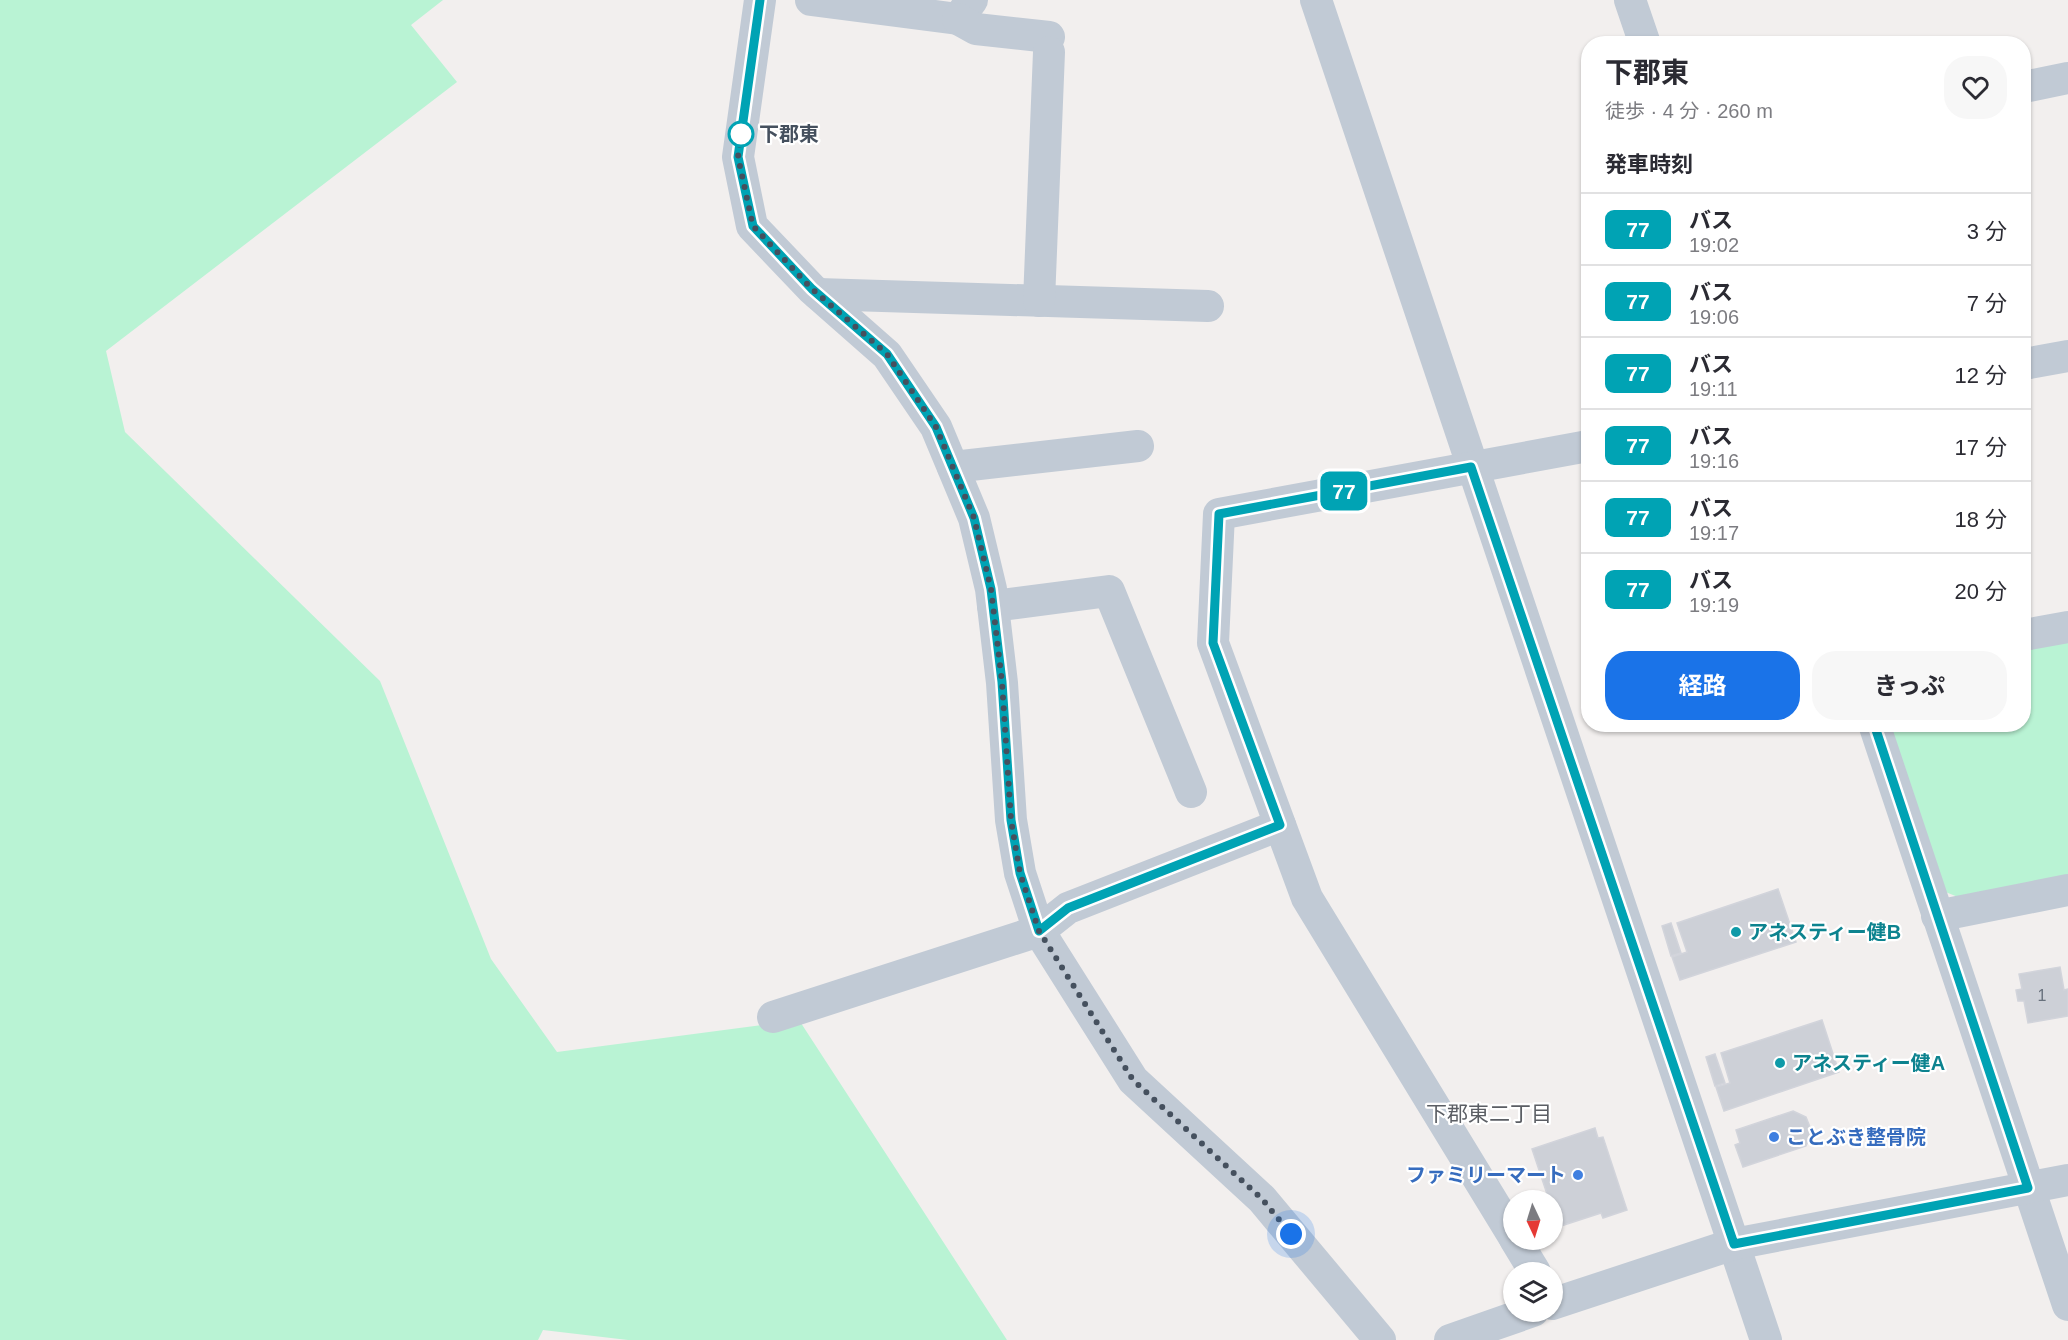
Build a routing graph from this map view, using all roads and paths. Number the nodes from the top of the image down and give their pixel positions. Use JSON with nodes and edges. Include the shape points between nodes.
{"nodes":[{"id":1,"x":760,"y":0,"type":"edge"},
{"id":2,"x":811,"y":0,"type":"edge"},
{"id":3,"x":1316,"y":0,"type":"edge"},
{"id":4,"x":1630,"y":0,"type":"edge"},
{"id":5,"x":965,"y":9,"type":"edge"},
{"id":6,"x":1642,"y":36,"type":"edge"},
{"id":7,"x":2068,"y":78,"type":"edge"},
{"id":8,"x":2031,"y":86,"type":"edge"},
{"id":9,"x":818,"y":294,"type":"junction"},
{"id":10,"x":1039,"y":302,"type":"junction"},
{"id":11,"x":1208,"y":306,"type":"dead end"},
{"id":12,"x":2068,"y":356,"type":"edge"},
{"id":13,"x":2031,"y":363,"type":"edge"},
{"id":14,"x":1138,"y":446,"type":"dead end"},
{"id":15,"x":1581,"y":447,"type":"edge"},
{"id":16,"x":953,"y":467,"type":"junction"},
{"id":17,"x":1471,"y":467,"type":"junction"},
{"id":18,"x":993,"y":606,"type":"junction"},
{"id":19,"x":2068,"y":627,"type":"edge"},
{"id":20,"x":2031,"y":634,"type":"edge"},
{"id":21,"x":1877,"y":732,"type":"edge"},
{"id":22,"x":1191,"y":792,"type":"dead end"},
{"id":23,"x":1280,"y":825,"type":"junction"},
{"id":24,"x":2068,"y":890,"type":"edge"},
{"id":25,"x":1937,"y":916,"type":"junction"},
{"id":26,"x":1039,"y":931,"type":"junction"},
{"id":27,"x":772,"y":1017,"type":"dead end"},
{"id":28,"x":2068,"y":1180,"type":"edge"},
{"id":29,"x":2028,"y":1188,"type":"junction"},
{"id":30,"x":1503,"y":1220,"type":"edge"},
{"id":31,"x":1734,"y":1244,"type":"junction"},
{"id":32,"x":1563,"y":1300,"type":"edge"},
{"id":33,"x":2068,"y":1305,"type":"edge"},
{"id":34,"x":1503,"y":1321,"type":"edge"},
{"id":35,"x":1380,"y":1340,"type":"edge"},
{"id":36,"x":1450,"y":1340,"type":"edge"},
{"id":37,"x":1766,"y":1340,"type":"edge"}],
"edges":[{"from":1,"to":9,"type":"street","via":[[738,157],[753,226]]},
{"from":2,"to":5,"type":"street"},
{"from":3,"to":17,"type":"street"},
{"from":4,"to":6,"type":"street"},
{"from":5,"to":10,"type":"street","via":[[976,29],[1049,45]]},
{"from":7,"to":8,"type":"street"},
{"from":9,"to":10,"type":"street"},
{"from":9,"to":16,"type":"street","via":[[887,354],[936,427]]},
{"from":10,"to":11,"type":"street"},
{"from":12,"to":13,"type":"street"},
{"from":14,"to":16,"type":"street"},
{"from":15,"to":17,"type":"street"},
{"from":16,"to":18,"type":"street","via":[[974,518]]},
{"from":17,"to":23,"type":"street","via":[[1219,514],[1213,643]]},
{"from":17,"to":31,"type":"street"},
{"from":18,"to":22,"type":"street","via":[[1109,591]]},
{"from":18,"to":26,"type":"street","via":[[1011,820],[1020,873]]},
{"from":19,"to":20,"type":"street"},
{"from":21,"to":25,"type":"street"},
{"from":23,"to":26,"type":"street","via":[[1068,908]]},
{"from":23,"to":30,"type":"street","via":[[1307,898]]},
{"from":24,"to":25,"type":"street"},
{"from":25,"to":29,"type":"street"},
{"from":26,"to":27,"type":"street"},
{"from":26,"to":35,"type":"street","via":[[1133,1080],[1262,1199]]},
{"from":28,"to":29,"type":"street"},
{"from":29,"to":31,"type":"street"},
{"from":29,"to":33,"type":"street"},
{"from":31,"to":32,"type":"street"},
{"from":31,"to":37,"type":"street"},
{"from":34,"to":36,"type":"street"}]}
